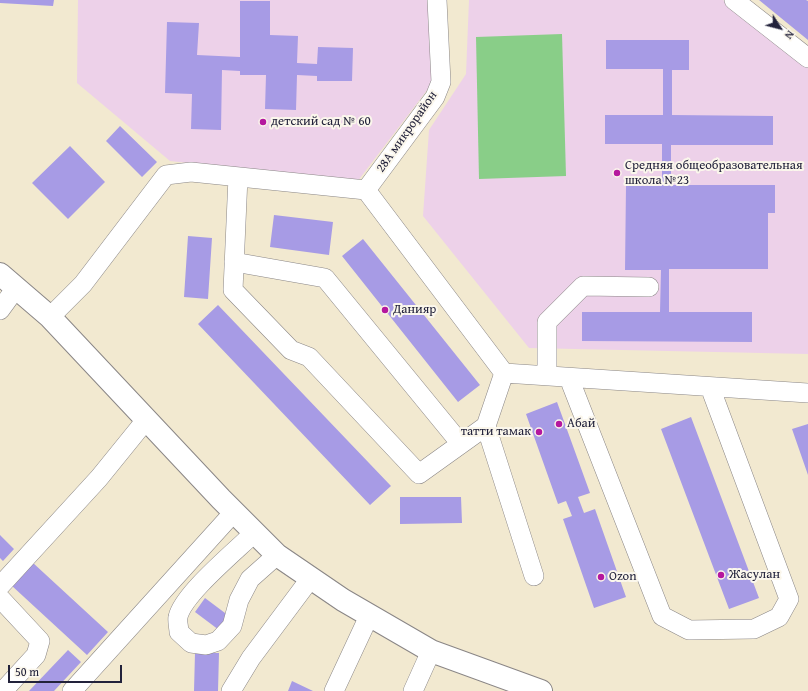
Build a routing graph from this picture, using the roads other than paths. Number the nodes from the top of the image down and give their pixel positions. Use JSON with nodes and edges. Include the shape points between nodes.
{"nodes":[{"id":1,"x":437,"y":0,"type":"edge"},
{"id":2,"x":734,"y":0,"type":"edge"},
{"id":3,"x":808,"y":58,"type":"edge"},
{"id":4,"x":238,"y":177,"type":"junction"},
{"id":5,"x":366,"y":190,"type":"junction"},
{"id":6,"x":234,"y":262,"type":"junction"},
{"id":7,"x":0,"y":274,"type":"edge"},
{"id":8,"x":649,"y":287,"type":"dead end"},
{"id":9,"x":16,"y":288,"type":"junction"},
{"id":10,"x":0,"y":310,"type":"edge"},
{"id":11,"x":50,"y":317,"type":"junction"},
{"id":12,"x":504,"y":373,"type":"junction"},
{"id":13,"x":547,"y":376,"type":"junction"},
{"id":14,"x":568,"y":378,"type":"junction"},
{"id":15,"x":710,"y":387,"type":"junction"},
{"id":16,"x":808,"y":393,"type":"edge"},
{"id":17,"x":146,"y":420,"type":"junction"},
{"id":18,"x":486,"y":426,"type":"junction"},
{"id":19,"x":461,"y":444,"type":"junction"},
{"id":20,"x":234,"y":512,"type":"junction"},
{"id":21,"x":255,"y":532,"type":"junction"},
{"id":22,"x":277,"y":555,"type":"junction"},
{"id":23,"x":534,"y":576,"type":"dead end"},
{"id":24,"x":310,"y":579,"type":"junction"},
{"id":25,"x":0,"y":586,"type":"edge"},
{"id":26,"x":0,"y":598,"type":"edge"},
{"id":27,"x":368,"y":616,"type":"junction"},
{"id":28,"x":431,"y":650,"type":"junction"},
{"id":29,"x":3,"y":691,"type":"edge"},
{"id":30,"x":72,"y":691,"type":"edge"},
{"id":31,"x":231,"y":691,"type":"edge"},
{"id":32,"x":334,"y":691,"type":"edge"},
{"id":33,"x":413,"y":691,"type":"edge"},
{"id":34,"x":541,"y":691,"type":"edge"}],
"edges":[{"from":1,"to":5,"type":"street","name":"28А микрорайон","via":[[441,82],[435,97]]},
{"from":2,"to":3,"type":"street"},
{"from":4,"to":5,"type":"street"},
{"from":4,"to":6,"type":"street"},
{"from":4,"to":11,"type":"street","via":[[191,172],[166,175],[83,284]]},
{"from":5,"to":12,"type":"street"},
{"from":6,"to":19,"type":"street","via":[[325,278]]},
{"from":6,"to":19,"type":"street","via":[[233,290],[291,350],[309,358],[419,474]]},
{"from":7,"to":9,"type":"main road"},
{"from":8,"to":13,"type":"street","via":[[583,286],[547,322]]},
{"from":9,"to":10,"type":"street"},
{"from":9,"to":11,"type":"main road"},
{"from":11,"to":17,"type":"main road"},
{"from":12,"to":13,"type":"street"},
{"from":12,"to":18,"type":"street"},
{"from":13,"to":14,"type":"street"},
{"from":14,"to":15,"type":"street"},
{"from":14,"to":15,"type":"street","via":[[662,616],[689,630],[754,629],[779,617],[789,599]]},
{"from":15,"to":16,"type":"street"},
{"from":17,"to":20,"type":"main road"},
{"from":17,"to":25,"type":"street","via":[[99,478]]},
{"from":18,"to":19,"type":"street"},
{"from":18,"to":23,"type":"street"},
{"from":20,"to":21,"type":"main road"},
{"from":20,"to":30,"type":"street"},
{"from":21,"to":22,"type":"main road"},
{"from":21,"to":22,"type":"street","via":[[188,598],[178,617],[179,632],[191,643],[206,645],[218,641],[232,626],[239,600],[250,579]]},
{"from":22,"to":24,"type":"main road"},
{"from":24,"to":27,"type":"main road"},
{"from":24,"to":31,"type":"street","via":[[251,658]]},
{"from":26,"to":29,"type":"street","via":[[40,641],[36,655]]},
{"from":27,"to":28,"type":"main road"},
{"from":27,"to":32,"type":"street"},
{"from":28,"to":33,"type":"street"},
{"from":28,"to":34,"type":"main road"}]}
